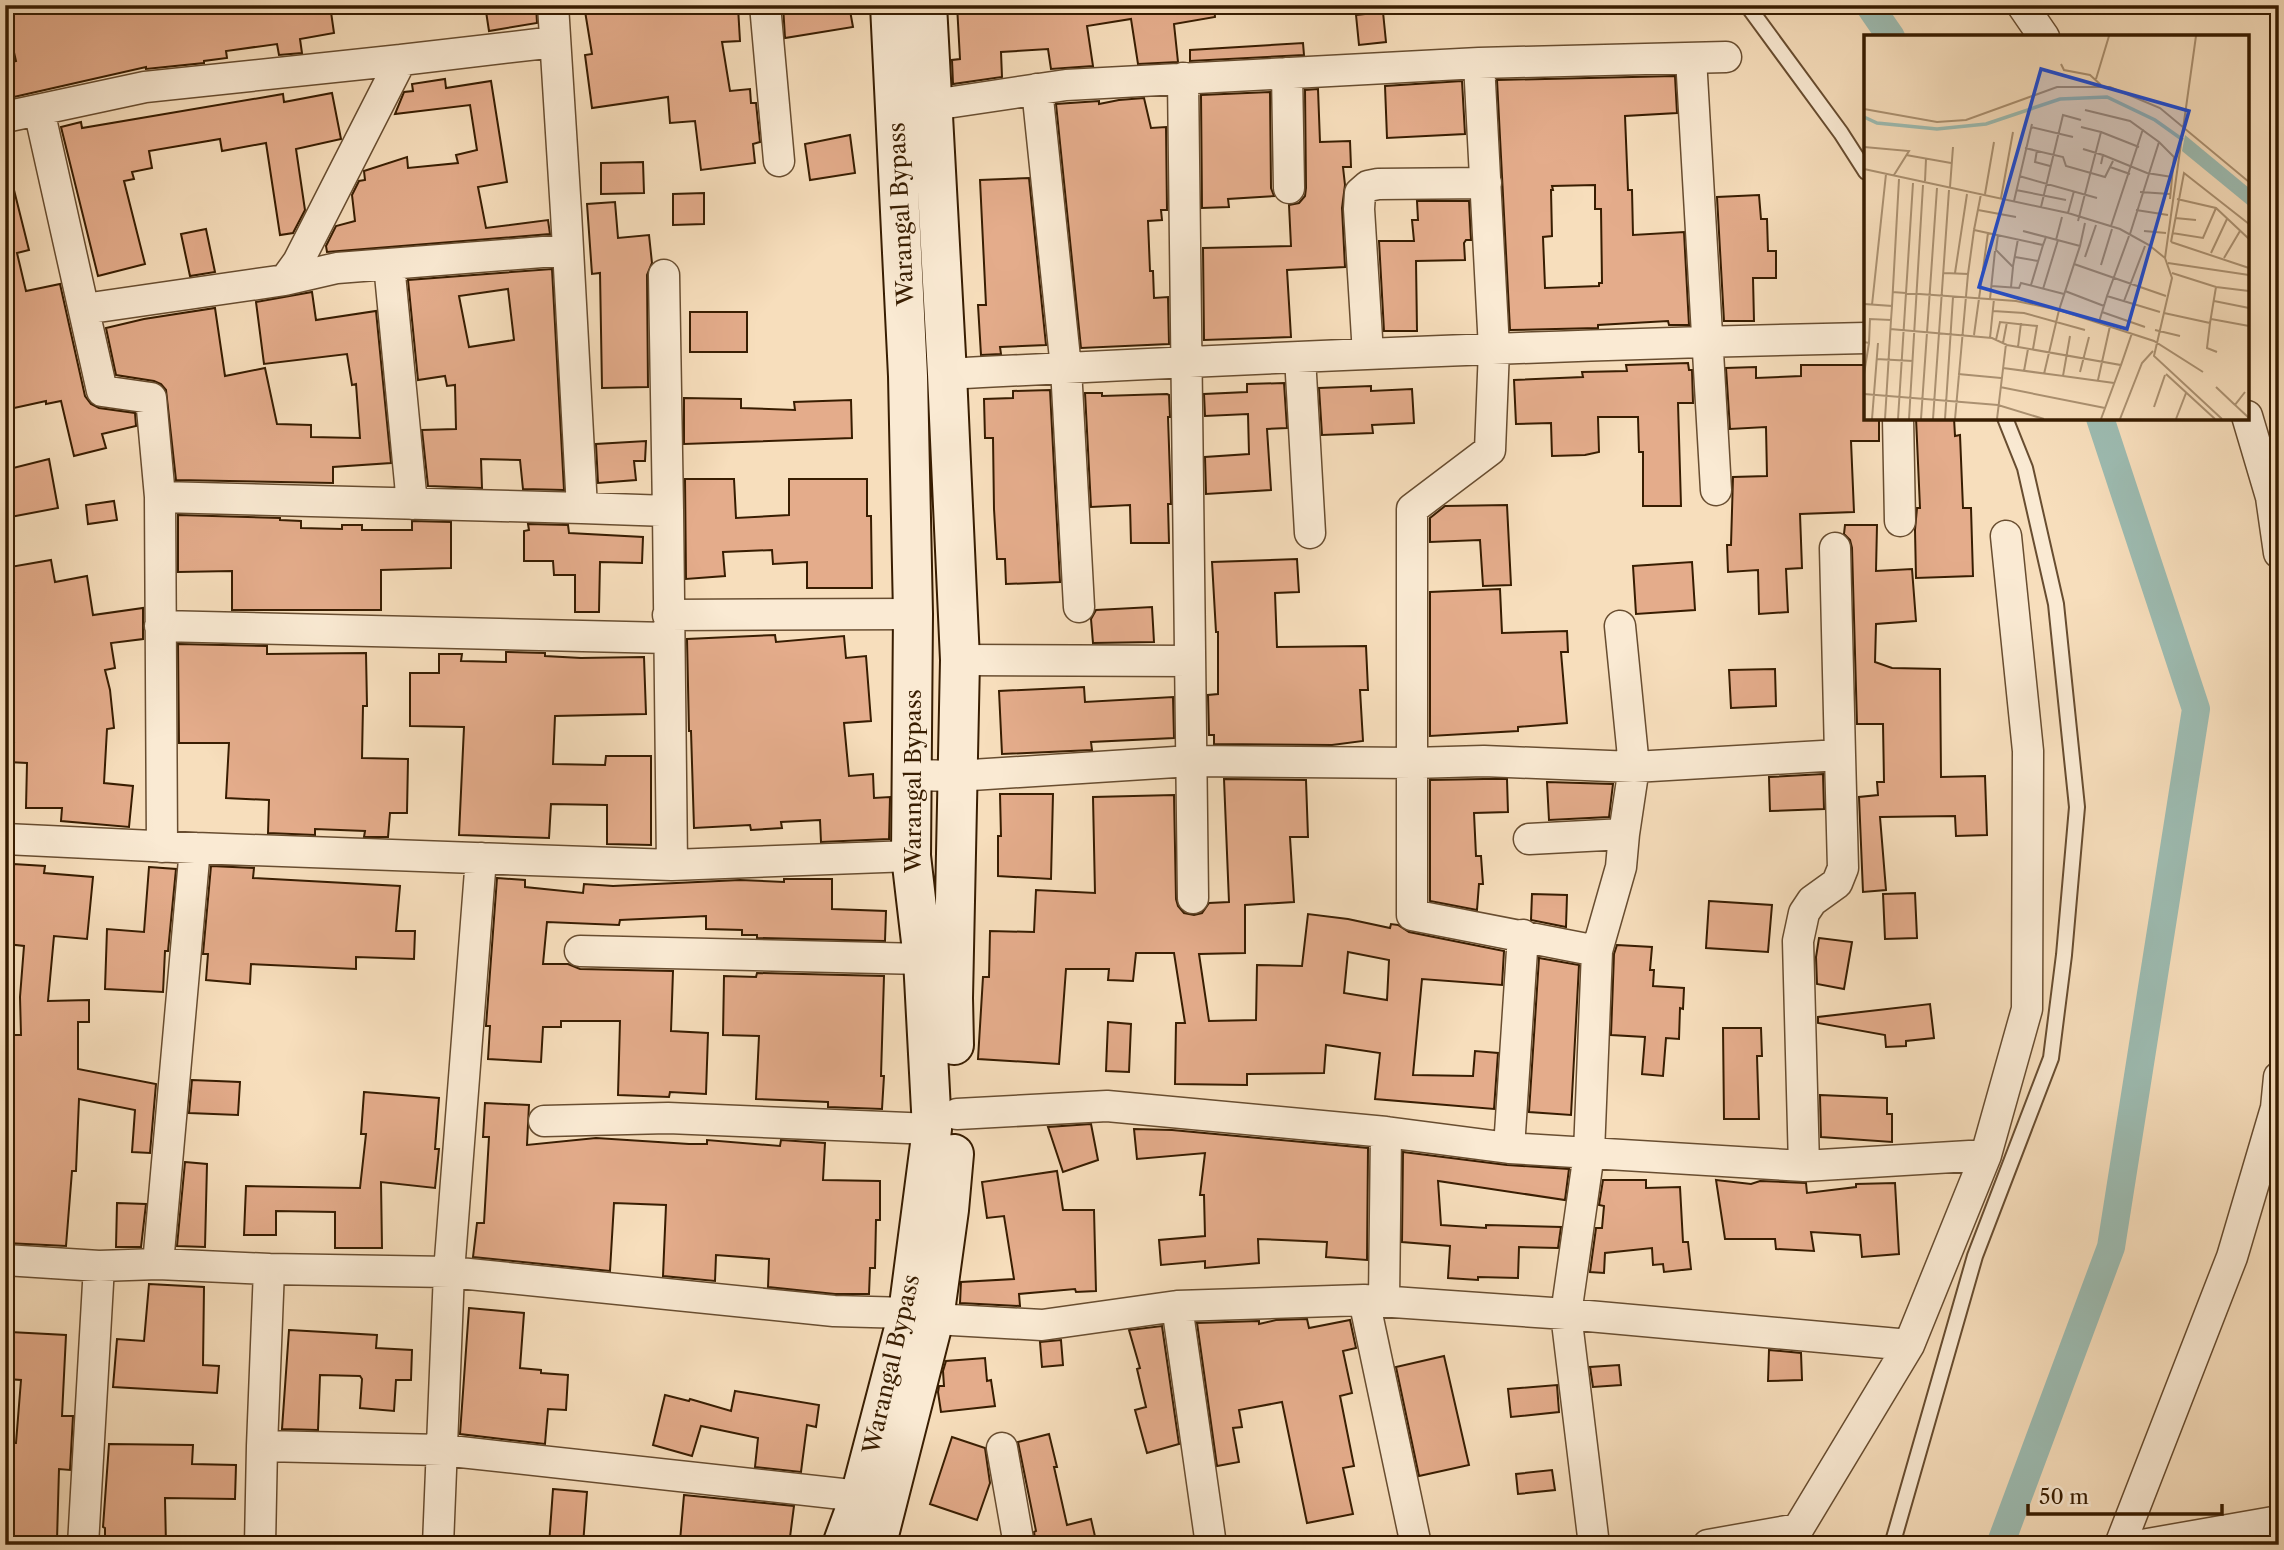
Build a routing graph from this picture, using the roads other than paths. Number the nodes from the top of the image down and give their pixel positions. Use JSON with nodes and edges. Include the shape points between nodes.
{"nodes":[{"id":1,"x":553,"y":5,"type":"edge"},
{"id":2,"x":765,"y":5,"type":"edge"},
{"id":3,"x":890,"y":5,"type":"edge"},
{"id":4,"x":927,"y":5,"type":"edge"},
{"id":5,"x":1747,"y":5,"type":"edge"},
{"id":6,"x":2022,"y":5,"type":"edge"},
{"id":7,"x":2043,"y":35,"type":"edge"},
{"id":8,"x":555,"y":42,"type":"junction"},
{"id":9,"x":1726,"y":57,"type":"dead end"},
{"id":10,"x":1691,"y":58,"type":"junction"},
{"id":11,"x":401,"y":60,"type":"junction"},
{"id":12,"x":1479,"y":63,"type":"junction"},
{"id":13,"x":1287,"y":73,"type":"junction"},
{"id":14,"x":1183,"y":78,"type":"junction"},
{"id":15,"x":1037,"y":89,"type":"junction"},
{"id":16,"x":933,"y":105,"type":"junction"},
{"id":17,"x":39,"y":110,"type":"junction"},
{"id":18,"x":5,"y":117,"type":"edge"},
{"id":19,"x":779,"y":161,"type":"dead end"},
{"id":20,"x":1864,"y":169,"type":"edge"},
{"id":21,"x":1486,"y":183,"type":"junction"},
{"id":22,"x":1289,"y":188,"type":"dead end"},
{"id":23,"x":568,"y":250,"type":"junction"},
{"id":24,"x":389,"y":264,"type":"junction"},
{"id":25,"x":664,"y":275,"type":"dead end"},
{"id":26,"x":285,"y":280,"type":"junction"},
{"id":27,"x":83,"y":309,"type":"junction"},
{"id":28,"x":1864,"y":338,"type":"edge"},
{"id":29,"x":1708,"y":341,"type":"junction"},
{"id":30,"x":1494,"y":349,"type":"junction"},
{"id":31,"x":1368,"y":354,"type":"junction"},
{"id":32,"x":1300,"y":357,"type":"junction"},
{"id":33,"x":1187,"y":362,"type":"junction"},
{"id":34,"x":1066,"y":368,"type":"junction"},
{"id":35,"x":947,"y":374,"type":"junction"},
{"id":36,"x":1898,"y":420,"type":"edge"},
{"id":37,"x":2006,"y":420,"type":"edge"},
{"id":38,"x":2248,"y":420,"type":"edge"},
{"id":39,"x":1716,"y":490,"type":"dead end"},
{"id":40,"x":160,"y":498,"type":"junction"},
{"id":41,"x":412,"y":504,"type":"junction"},
{"id":42,"x":582,"y":508,"type":"junction"},
{"id":43,"x":668,"y":511,"type":"junction"},
{"id":44,"x":1900,"y":522,"type":"dead end"},
{"id":45,"x":1310,"y":533,"type":"dead end"},
{"id":46,"x":2006,"y":536,"type":"dead end"},
{"id":47,"x":1835,"y":548,"type":"dead end"},
{"id":48,"x":2279,"y":553,"type":"edge"},
{"id":49,"x":1080,"y":607,"type":"dead end"},
{"id":50,"x":912,"y":614,"type":"junction"},
{"id":51,"x":160,"y":626,"type":"junction"},
{"id":52,"x":668,"y":626,"type":"junction"},
{"id":53,"x":1620,"y":626,"type":"dead end"},
{"id":54,"x":960,"y":660,"type":"junction"},
{"id":55,"x":1190,"y":661,"type":"junction"},
{"id":56,"x":1840,"y":755,"type":"junction"},
{"id":57,"x":1191,"y":761,"type":"junction"},
{"id":58,"x":1412,"y":763,"type":"junction"},
{"id":59,"x":1634,"y":767,"type":"junction"},
{"id":60,"x":913,"y":775,"type":"junction"},
{"id":61,"x":956,"y":776,"type":"junction"},
{"id":62,"x":1624,"y":834,"type":"junction"},
{"id":63,"x":5,"y":839,"type":"edge"},
{"id":64,"x":1530,"y":839,"type":"dead end"},
{"id":65,"x":162,"y":847,"type":"junction"},
{"id":66,"x":195,"y":848,"type":"junction"},
{"id":67,"x":911,"y":856,"type":"junction"},
{"id":68,"x":481,"y":858,"type":"junction"},
{"id":69,"x":672,"y":865,"type":"junction"},
{"id":70,"x":1193,"y":898,"type":"dead end"},
{"id":71,"x":1523,"y":935,"type":"junction"},
{"id":72,"x":580,"y":951,"type":"dead end"},
{"id":73,"x":1597,"y":951,"type":"junction"},
{"id":74,"x":923,"y":959,"type":"junction"},
{"id":75,"x":2279,"y":1077,"type":"edge"},
{"id":76,"x":544,"y":1121,"type":"dead end"},
{"id":77,"x":945,"y":1122,"type":"junction"},
{"id":78,"x":1386,"y":1132,"type":"junction"},
{"id":79,"x":1509,"y":1148,"type":"junction"},
{"id":80,"x":1589,"y":1153,"type":"junction"},
{"id":81,"x":1986,"y":1155,"type":"junction"},
{"id":82,"x":1804,"y":1166,"type":"junction"},
{"id":83,"x":5,"y":1260,"type":"edge"},
{"id":84,"x":158,"y":1264,"type":"junction"},
{"id":85,"x":99,"y":1266,"type":"junction"},
{"id":86,"x":269,"y":1269,"type":"junction"},
{"id":87,"x":449,"y":1272,"type":"junction"},
{"id":88,"x":1374,"y":1300,"type":"junction"},
{"id":89,"x":1177,"y":1306,"type":"junction"},
{"id":90,"x":1566,"y":1314,"type":"junction"},
{"id":91,"x":921,"y":1316,"type":"junction"},
{"id":92,"x":1909,"y":1345,"type":"junction"},
{"id":93,"x":262,"y":1446,"type":"junction"},
{"id":94,"x":1002,"y":1448,"type":"dead end"},
{"id":95,"x":442,"y":1450,"type":"junction"},
{"id":96,"x":860,"y":1496,"type":"junction"},
{"id":97,"x":2279,"y":1521,"type":"edge"},
{"id":98,"x":83,"y":1545,"type":"edge"},
{"id":99,"x":260,"y":1545,"type":"edge"},
{"id":100,"x":438,"y":1545,"type":"edge"},
{"id":101,"x":842,"y":1545,"type":"edge"},
{"id":102,"x":874,"y":1545,"type":"edge"},
{"id":103,"x":1019,"y":1545,"type":"edge"},
{"id":104,"x":1211,"y":1545,"type":"edge"},
{"id":105,"x":1416,"y":1545,"type":"edge"},
{"id":106,"x":1594,"y":1545,"type":"edge"},
{"id":107,"x":1708,"y":1545,"type":"edge"},
{"id":108,"x":1892,"y":1545,"type":"edge"},
{"id":109,"x":2120,"y":1545,"type":"edge"},
{"id":110,"x":2141,"y":1545,"type":"edge"}],
"edges":[{"from":1,"to":8,"type":"street"},
{"from":2,"to":19,"type":"street"},
{"from":3,"to":50,"type":"main road","name":"Warangal Bypass","via":[[908,362]]},
{"from":4,"to":16,"type":"main road"},
{"from":5,"to":20,"type":"lane"},
{"from":6,"to":7,"type":"street"},
{"from":8,"to":11,"type":"street"},
{"from":8,"to":23,"type":"street"},
{"from":9,"to":10,"type":"street"},
{"from":10,"to":12,"type":"street"},
{"from":10,"to":29,"type":"street"},
{"from":11,"to":17,"type":"street","via":[[145,87]]},
{"from":11,"to":26,"type":"street","via":[[299,262]]},
{"from":12,"to":13,"type":"street"},
{"from":12,"to":21,"type":"street"},
{"from":13,"to":14,"type":"street"},
{"from":13,"to":22,"type":"street"},
{"from":14,"to":15,"type":"street"},
{"from":14,"to":33,"type":"street"},
{"from":15,"to":16,"type":"street"},
{"from":15,"to":34,"type":"street"},
{"from":16,"to":35,"type":"main road"},
{"from":17,"to":18,"type":"street"},
{"from":17,"to":27,"type":"street"},
{"from":21,"to":30,"type":"street"},
{"from":21,"to":31,"type":"street","via":[[1378,184],[1360,193]]},
{"from":23,"to":24,"type":"street"},
{"from":23,"to":42,"type":"street"},
{"from":24,"to":26,"type":"street","via":[[337,268]]},
{"from":24,"to":41,"type":"street"},
{"from":25,"to":43,"type":"street"},
{"from":26,"to":27,"type":"street"},
{"from":27,"to":40,"type":"street","via":[[102,391],[151,398]]},
{"from":28,"to":29,"type":"street"},
{"from":29,"to":30,"type":"street"},
{"from":29,"to":39,"type":"street"},
{"from":30,"to":31,"type":"street"},
{"from":30,"to":58,"type":"street","via":[[1490,450],[1412,509]]},
{"from":31,"to":32,"type":"street"},
{"from":32,"to":33,"type":"street"},
{"from":32,"to":45,"type":"street"},
{"from":33,"to":34,"type":"street"},
{"from":33,"to":55,"type":"street"},
{"from":34,"to":35,"type":"street"},
{"from":34,"to":49,"type":"street"},
{"from":35,"to":54,"type":"main road"},
{"from":36,"to":44,"type":"street"},
{"from":37,"to":108,"type":"lane","via":[[2025,468],[2056,604],[2077,807],[2064,955],[2051,1058],[1976,1256]]},
{"from":38,"to":48,"type":"street","via":[[2271,497]]},
{"from":40,"to":41,"type":"street"},
{"from":40,"to":51,"type":"street"},
{"from":41,"to":42,"type":"street"},
{"from":42,"to":43,"type":"street"},
{"from":43,"to":52,"type":"street"},
{"from":46,"to":81,"type":"street","via":[[2028,751],[2027,1009]]},
{"from":47,"to":56,"type":"street"},
{"from":50,"to":52,"type":"street"},
{"from":50,"to":60,"type":"main road","name":"Warangal Bypass"},
{"from":51,"to":52,"type":"street"},
{"from":51,"to":65,"type":"street"},
{"from":52,"to":69,"type":"street"},
{"from":53,"to":59,"type":"street"},
{"from":54,"to":55,"type":"street"},
{"from":54,"to":61,"type":"main road"},
{"from":55,"to":57,"type":"street"},
{"from":56,"to":59,"type":"street"},
{"from":56,"to":82,"type":"street","via":[[1843,868],[1837,883],[1804,912],[1798,941]]},
{"from":57,"to":58,"type":"street"},
{"from":57,"to":61,"type":"street"},
{"from":57,"to":70,"type":"street"},
{"from":58,"to":59,"type":"street"},
{"from":58,"to":71,"type":"street","via":[[1412,915]]},
{"from":59,"to":62,"type":"street"},
{"from":60,"to":61,"type":"street"},
{"from":60,"to":67,"type":"main road","name":"Warangal Bypass"},
{"from":61,"to":77,"type":"main road","via":[[953,999]]},
{"from":62,"to":64,"type":"street"},
{"from":62,"to":73,"type":"street","via":[[1620,867]]},
{"from":63,"to":65,"type":"street"},
{"from":65,"to":66,"type":"street"},
{"from":66,"to":68,"type":"street"},
{"from":66,"to":84,"type":"street"},
{"from":67,"to":69,"type":"street"},
{"from":67,"to":74,"type":"main road","name":"Warangal Bypass"},
{"from":68,"to":69,"type":"street"},
{"from":68,"to":87,"type":"street"},
{"from":71,"to":73,"type":"street"},
{"from":71,"to":79,"type":"street"},
{"from":72,"to":74,"type":"street"},
{"from":73,"to":80,"type":"street"},
{"from":74,"to":77,"type":"main road","name":"Warangal Bypass"},
{"from":75,"to":109,"type":"street","via":[[2276,1108],[2232,1257]]},
{"from":76,"to":77,"type":"street"},
{"from":77,"to":78,"type":"street","via":[[1107,1106]]},
{"from":77,"to":91,"type":"main road","name":"Warangal Bypass"},
{"from":78,"to":79,"type":"street"},
{"from":78,"to":88,"type":"street"},
{"from":79,"to":80,"type":"street"},
{"from":80,"to":82,"type":"street"},
{"from":80,"to":90,"type":"street"},
{"from":81,"to":82,"type":"street"},
{"from":81,"to":92,"type":"street"},
{"from":83,"to":85,"type":"street"},
{"from":84,"to":85,"type":"street"},
{"from":84,"to":86,"type":"street"},
{"from":85,"to":98,"type":"street"},
{"from":86,"to":87,"type":"street"},
{"from":86,"to":93,"type":"street"},
{"from":87,"to":91,"type":"street"},
{"from":87,"to":95,"type":"street"},
{"from":88,"to":89,"type":"street"},
{"from":88,"to":90,"type":"street"},
{"from":88,"to":105,"type":"street"},
{"from":89,"to":91,"type":"street","via":[[1042,1325]]},
{"from":89,"to":104,"type":"street"},
{"from":90,"to":92,"type":"street"},
{"from":90,"to":106,"type":"street"},
{"from":91,"to":96,"type":"main road","name":"Warangal Bypass"},
{"from":91,"to":102,"type":"main road"},
{"from":92,"to":107,"type":"street","via":[[1798,1529]]},
{"from":93,"to":95,"type":"street"},
{"from":93,"to":99,"type":"street"},
{"from":94,"to":103,"type":"street"},
{"from":95,"to":96,"type":"street"},
{"from":95,"to":100,"type":"street"},
{"from":96,"to":101,"type":"main road","name":"Warangal Bypass"},
{"from":97,"to":110,"type":"street"}]}
